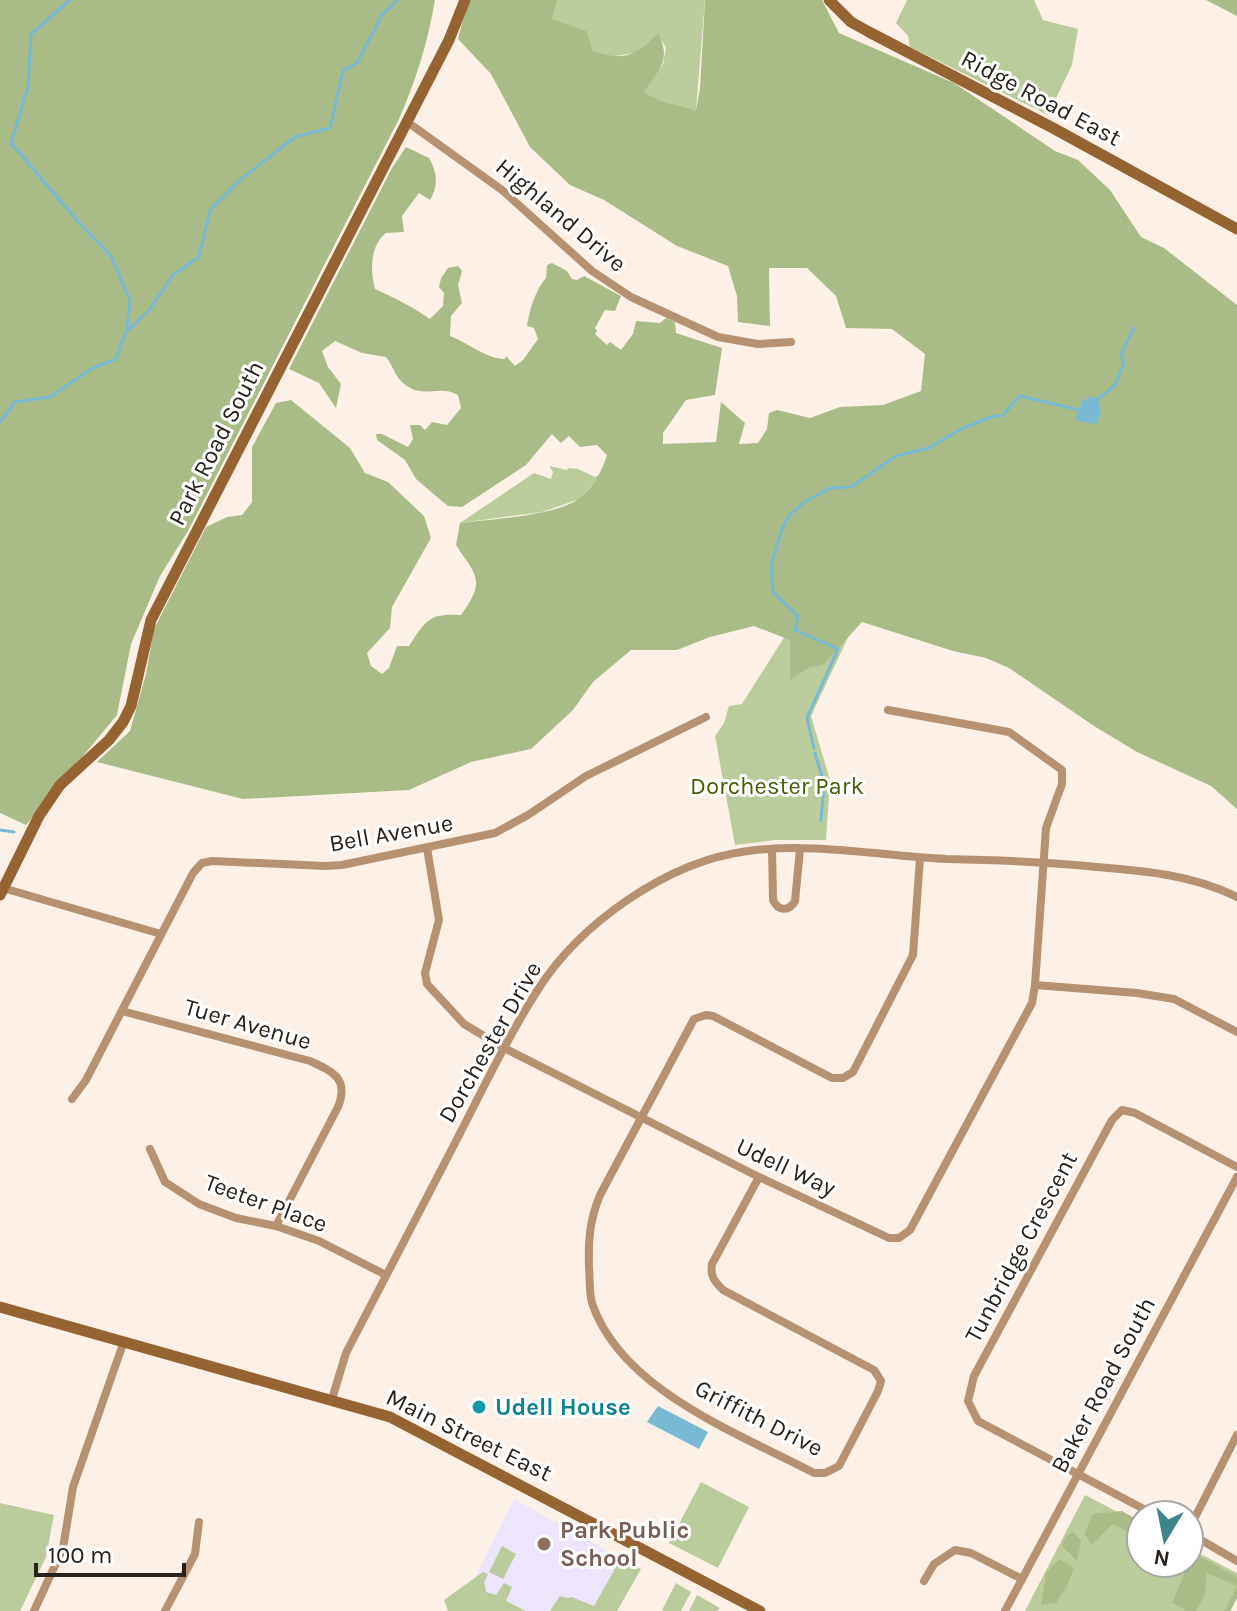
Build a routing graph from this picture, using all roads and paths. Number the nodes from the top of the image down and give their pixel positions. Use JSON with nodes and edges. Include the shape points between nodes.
{"nodes":[{"id":1,"x":465,"y":0,"type":"edge"},
{"id":2,"x":829,"y":0,"type":"edge"},
{"id":3,"x":406,"y":121,"type":"junction"},
{"id":4,"x":1237,"y":229,"type":"edge"},
{"id":5,"x":791,"y":342,"type":"dead end"},
{"id":6,"x":888,"y":710,"type":"dead end"},
{"id":7,"x":706,"y":717,"type":"dead end"},
{"id":8,"x":427,"y":848,"type":"junction"},
{"id":9,"x":772,"y":849,"type":"junction"},
{"id":10,"x":800,"y":849,"type":"junction"},
{"id":11,"x":920,"y":858,"type":"junction"},
{"id":12,"x":1043,"y":862,"type":"junction"},
{"id":13,"x":2,"y":891,"type":"edge"},
{"id":14,"x":1237,"y":897,"type":"edge"},
{"id":15,"x":161,"y":934,"type":"junction"},
{"id":16,"x":1035,"y":985,"type":"junction"},
{"id":17,"x":122,"y":1011,"type":"junction"},
{"id":18,"x":1237,"y":1032,"type":"edge"},
{"id":19,"x":504,"y":1048,"type":"junction"},
{"id":20,"x":72,"y":1099,"type":"dead end"},
{"id":21,"x":640,"y":1117,"type":"junction"},
{"id":22,"x":150,"y":1149,"type":"dead end"},
{"id":23,"x":1237,"y":1167,"type":"edge"},
{"id":24,"x":759,"y":1177,"type":"junction"},
{"id":25,"x":1237,"y":1177,"type":"edge"},
{"id":26,"x":276,"y":1226,"type":"junction"},
{"id":27,"x":386,"y":1275,"type":"junction"},
{"id":28,"x":0,"y":1307,"type":"edge"},
{"id":29,"x":124,"y":1341,"type":"junction"},
{"id":30,"x":332,"y":1399,"type":"junction"},
{"id":31,"x":1237,"y":1435,"type":"edge"},
{"id":32,"x":1078,"y":1475,"type":"junction"},
{"id":33,"x":1125,"y":1499,"type":"edge"},
{"id":34,"x":1205,"y":1499,"type":"edge"},
{"id":35,"x":199,"y":1522,"type":"dead end"},
{"id":36,"x":1205,"y":1541,"type":"edge"},
{"id":37,"x":1237,"y":1561,"type":"edge"},
{"id":38,"x":1022,"y":1579,"type":"junction"},
{"id":39,"x":924,"y":1581,"type":"dead end"},
{"id":40,"x":34,"y":1611,"type":"edge"},
{"id":41,"x":165,"y":1611,"type":"edge"},
{"id":42,"x":760,"y":1611,"type":"edge"},
{"id":43,"x":1005,"y":1611,"type":"edge"}],
"edges":[{"from":1,"to":3,"type":"main road","name":"Park Road South"},
{"from":2,"to":4,"type":"main road","name":"Ridge Road East","via":[[851,22]]},
{"from":3,"to":5,"type":"street","name":"Highland Drive","via":[[502,190],[592,271],[631,297],[718,337],[758,344]]},
{"from":3,"to":13,"type":"main road","name":"Park Road South","via":[[151,620],[131,706],[109,740],[60,785]]},
{"from":6,"to":12,"type":"street","name":"Udell Way","via":[[1009,732],[1062,770],[1062,784],[1047,819]]},
{"from":7,"to":8,"type":"street","name":"Bell Avenue","via":[[586,776],[510,826]]},
{"from":8,"to":15,"type":"street","name":"Bell Avenue","via":[[325,866],[202,863]]},
{"from":8,"to":19,"type":"street","name":"Udell Way","via":[[439,920],[427,984],[464,1024]]},
{"from":9,"to":10,"type":"street","name":"Dorchester Drive"},
{"from":9,"to":10,"type":"street","via":[[773,900],[784,909],[795,901]]},
{"from":9,"to":19,"type":"street","name":"Dorchester Drive","via":[[700,863],[627,900],[574,945]]},
{"from":10,"to":11,"type":"street","name":"Dorchester Drive"},
{"from":11,"to":12,"type":"street","name":"Dorchester Drive"},
{"from":11,"to":21,"type":"street","via":[[913,955],[853,1072],[832,1078],[713,1016],[700,1016],[689,1024]]},
{"from":12,"to":14,"type":"street","name":"Dorchester Drive","via":[[1160,873]]},
{"from":12,"to":16,"type":"street","name":"Udell Way"},
{"from":13,"to":15,"type":"street"},
{"from":15,"to":17,"type":"street"},
{"from":16,"to":18,"type":"street","via":[[1174,999]]},
{"from":16,"to":24,"type":"street","name":"Udell Way","via":[[1022,1025],[910,1230],[899,1238]]},
{"from":17,"to":20,"type":"street"},
{"from":17,"to":26,"type":"street","name":"Tuer Avenue","via":[[310,1061],[339,1078],[343,1095],[338,1107]]},
{"from":19,"to":21,"type":"street","name":"Udell Way"},
{"from":19,"to":27,"type":"street","name":"Dorchester Drive"},
{"from":21,"to":24,"type":"street","name":"Udell Way"},
{"from":21,"to":24,"type":"street","name":"Griffith Drive","via":[[591,1215],[591,1300],[608,1338],[656,1387],[814,1473],[825,1473],[839,1466],[881,1381],[874,1370],[723,1290],[710,1274]]},
{"from":22,"to":26,"type":"street","name":"Teeter Place","via":[[165,1182],[199,1204]]},
{"from":23,"to":32,"type":"street","name":"Tunbridge Crescent","via":[[1122,1110],[974,1376],[968,1401],[978,1421]]},
{"from":25,"to":32,"type":"street","name":"Baker Road South"},
{"from":26,"to":27,"type":"street","name":"Teeter Place"},
{"from":27,"to":30,"type":"street","name":"Dorchester Drive","via":[[346,1353]]},
{"from":28,"to":29,"type":"main road","name":"Main Street East"},
{"from":29,"to":30,"type":"main road","name":"Main Street East"},
{"from":29,"to":40,"type":"street","via":[[73,1487],[63,1548]]},
{"from":30,"to":42,"type":"main road","name":"Main Street East","via":[[390,1417]]},
{"from":31,"to":34,"type":"street"},
{"from":32,"to":33,"type":"street"},
{"from":32,"to":38,"type":"street","name":"Baker Road South"},
{"from":35,"to":41,"type":"street","via":[[195,1554]]},
{"from":36,"to":37,"type":"street"},
{"from":38,"to":39,"type":"street","via":[[955,1550],[934,1564]]},
{"from":38,"to":43,"type":"street","name":"Baker Road South"}]}
